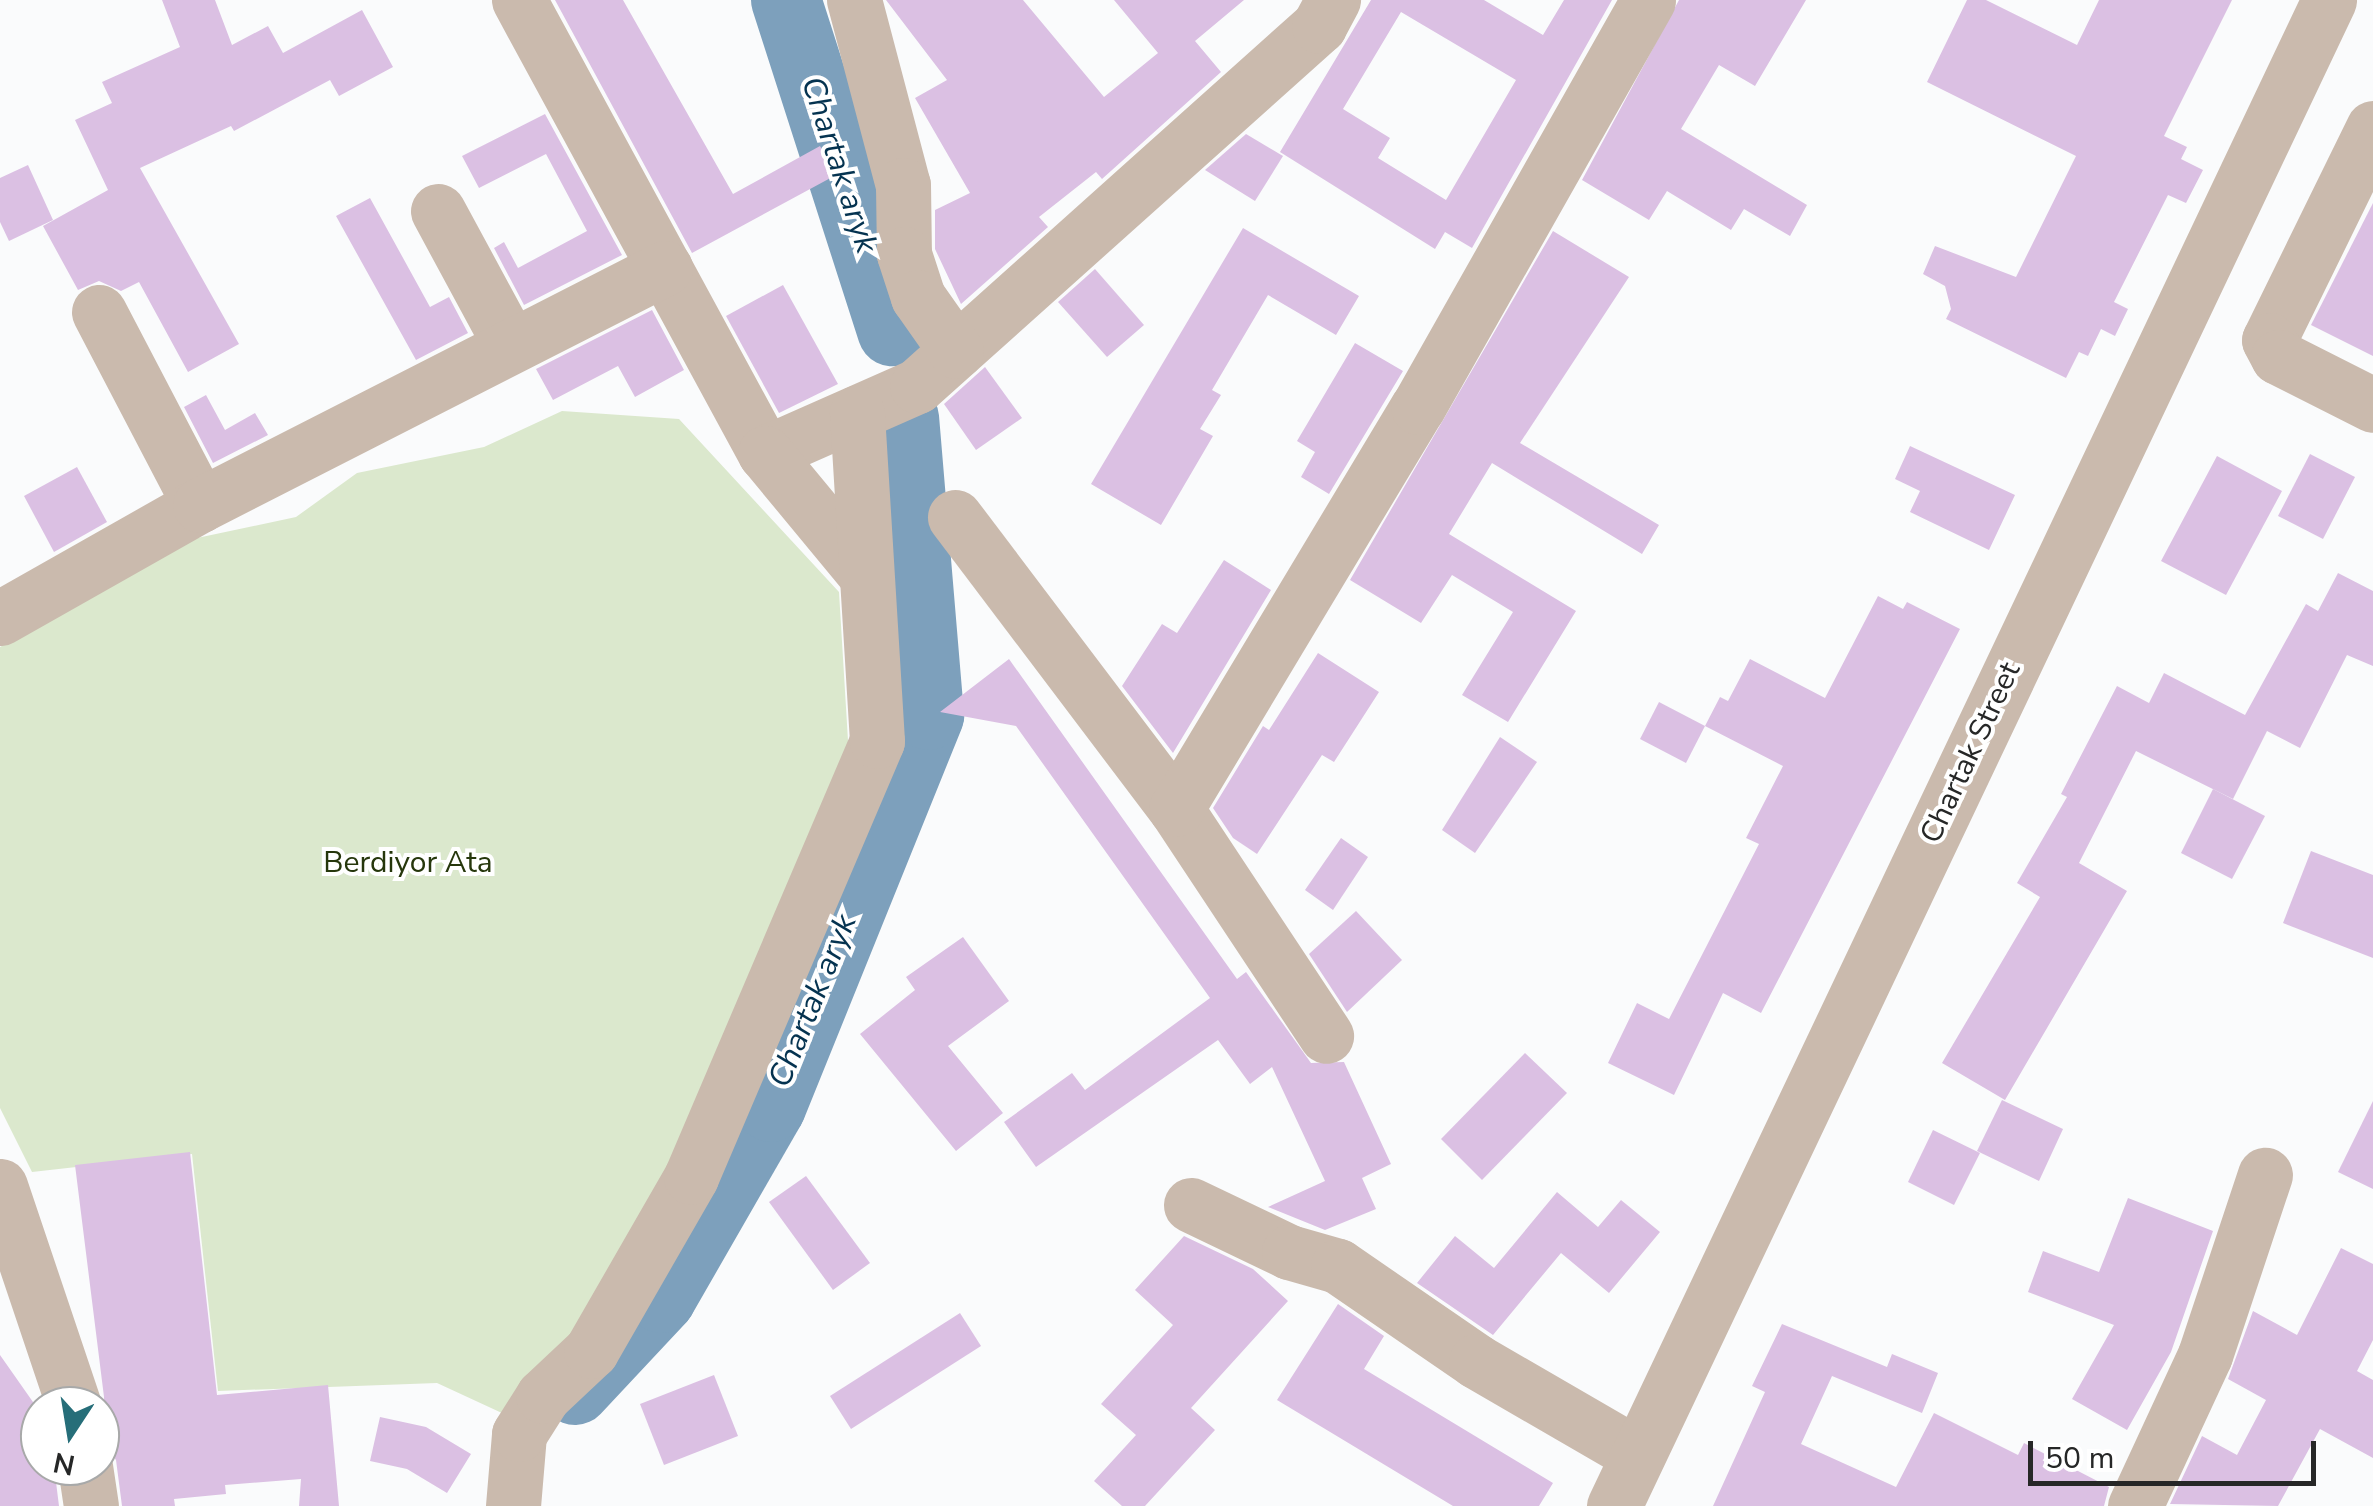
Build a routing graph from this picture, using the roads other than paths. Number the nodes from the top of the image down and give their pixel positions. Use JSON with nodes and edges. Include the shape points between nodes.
{"nodes":[{"id":1,"x":520,"y":0,"type":"edge"},
{"id":2,"x":854,"y":0,"type":"edge"},
{"id":3,"x":1333,"y":0,"type":"edge"},
{"id":4,"x":1648,"y":0,"type":"edge"},
{"id":5,"x":2328,"y":0,"type":"edge"},
{"id":6,"x":2373,"y":128,"type":"edge"},
{"id":7,"x":438,"y":211,"type":"dead end"},
{"id":8,"x":665,"y":268,"type":"junction"},
{"id":9,"x":98,"y":312,"type":"dead end"},
{"id":10,"x":511,"y":346,"type":"junction"},
{"id":11,"x":956,"y":351,"type":"junction"},
{"id":12,"x":2373,"y":405,"type":"edge"},
{"id":13,"x":857,"y":413,"type":"junction"},
{"id":14,"x":765,"y":452,"type":"junction"},
{"id":15,"x":200,"y":506,"type":"junction"},
{"id":16,"x":955,"y":517,"type":"dead end"},
{"id":17,"x":864,"y":574,"type":"junction"},
{"id":18,"x":0,"y":618,"type":"edge"},
{"id":19,"x":1176,"y":809,"type":"junction"},
{"id":20,"x":1326,"y":1036,"type":"dead end"},
{"id":21,"x":2265,"y":1174,"type":"dead end"},
{"id":22,"x":0,"y":1186,"type":"edge"},
{"id":23,"x":1192,"y":1205,"type":"dead end"},
{"id":24,"x":67,"y":1386,"type":"edge"},
{"id":25,"x":1638,"y":1455,"type":"junction"},
{"id":26,"x":517,"y":1469,"type":"edge"},
{"id":27,"x":1614,"y":1506,"type":"edge"},
{"id":28,"x":2134,"y":1506,"type":"edge"}],
"edges":[{"from":1,"to":8,"type":"street"},
{"from":2,"to":11,"type":"street","via":[[903,185],[904,254],[918,297]]},
{"from":3,"to":11,"type":"street","via":[[1319,26]]},
{"from":4,"to":19,"type":"street","via":[[1418,407]]},
{"from":5,"to":25,"type":"street","name":"Chartak Street"},
{"from":6,"to":12,"type":"street","via":[[2269,340],[2278,358]]},
{"from":7,"to":10,"type":"street"},
{"from":8,"to":10,"type":"street"},
{"from":8,"to":14,"type":"street"},
{"from":9,"to":15,"type":"street"},
{"from":10,"to":15,"type":"street"},
{"from":11,"to":13,"type":"street","via":[[918,386]]},
{"from":13,"to":14,"type":"street"},
{"from":13,"to":17,"type":"street"},
{"from":14,"to":17,"type":"street"},
{"from":15,"to":18,"type":"street"},
{"from":16,"to":19,"type":"street"},
{"from":17,"to":26,"type":"street","via":[[877,740],[691,1177],[591,1351],[543,1396]]},
{"from":19,"to":20,"type":"street"},
{"from":21,"to":28,"type":"street","via":[[2204,1355]]},
{"from":22,"to":24,"type":"street"},
{"from":23,"to":25,"type":"street","via":[[1289,1252],[1338,1266],[1476,1361]]},
{"from":25,"to":27,"type":"street","name":"Chartak Street"}]}
